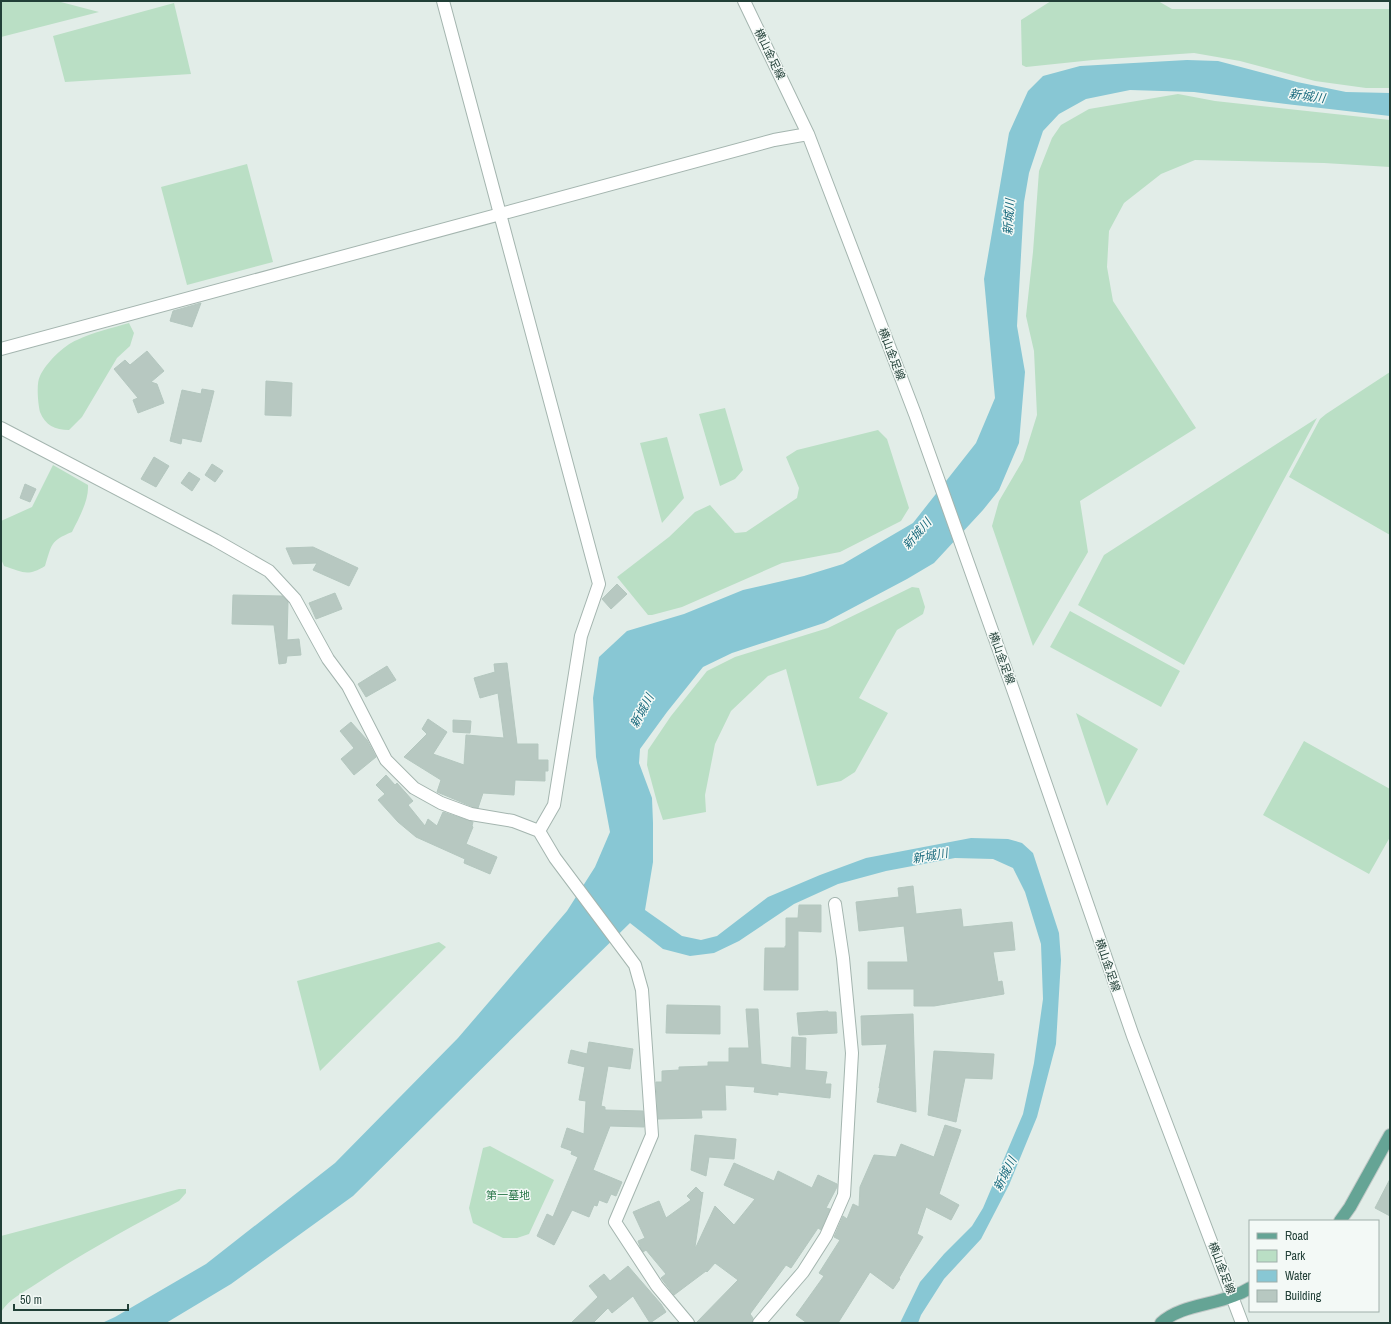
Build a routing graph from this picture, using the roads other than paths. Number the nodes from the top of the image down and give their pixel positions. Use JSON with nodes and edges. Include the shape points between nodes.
{"nodes":[{"id":1,"x":443,"y":1,"type":"edge"},
{"id":2,"x":744,"y":1,"type":"edge"},
{"id":3,"x":808,"y":134,"type":"junction"},
{"id":4,"x":501,"y":215,"type":"junction"},
{"id":5,"x":1,"y":349,"type":"edge"},
{"id":6,"x":1,"y":428,"type":"edge"},
{"id":7,"x":539,"y":831,"type":"junction"},
{"id":8,"x":835,"y":904,"type":"dead end"},
{"id":9,"x":1390,"y":1136,"type":"edge"},
{"id":10,"x":1341,"y":1220,"type":"edge"},
{"id":11,"x":1249,"y":1289,"type":"edge"},
{"id":12,"x":1233,"y":1297,"type":"junction"},
{"id":13,"x":688,"y":1323,"type":"edge"},
{"id":14,"x":759,"y":1323,"type":"edge"},
{"id":15,"x":1161,"y":1323,"type":"edge"},
{"id":16,"x":1242,"y":1323,"type":"edge"}],
"edges":[{"from":1,"to":4,"type":"street"},
{"from":2,"to":3,"type":"street","name":"横山金足線"},
{"from":3,"to":4,"type":"street","via":[[774,140]]},
{"from":3,"to":12,"type":"street","name":"横山金足線","via":[[916,414],[1133,1036]]},
{"from":4,"to":5,"type":"street"},
{"from":4,"to":7,"type":"street","via":[[599,584],[581,636],[554,805]]},
{"from":6,"to":7,"type":"street","via":[[269,571],[295,600],[328,660],[348,686],[386,760],[414,788],[441,803],[471,814],[513,821]]},
{"from":7,"to":13,"type":"street","via":[[555,858],[635,965],[642,990],[652,1136],[614,1222],[657,1286]]},
{"from":8,"to":14,"type":"street","via":[[852,1053],[844,1195],[826,1236],[803,1272]]},
{"from":9,"to":10,"type":"main road"},
{"from":11,"to":12,"type":"main road"},
{"from":12,"to":15,"type":"main road","via":[[1184,1311],[1166,1318]]},
{"from":12,"to":16,"type":"street","name":"横山金足線"}]}
